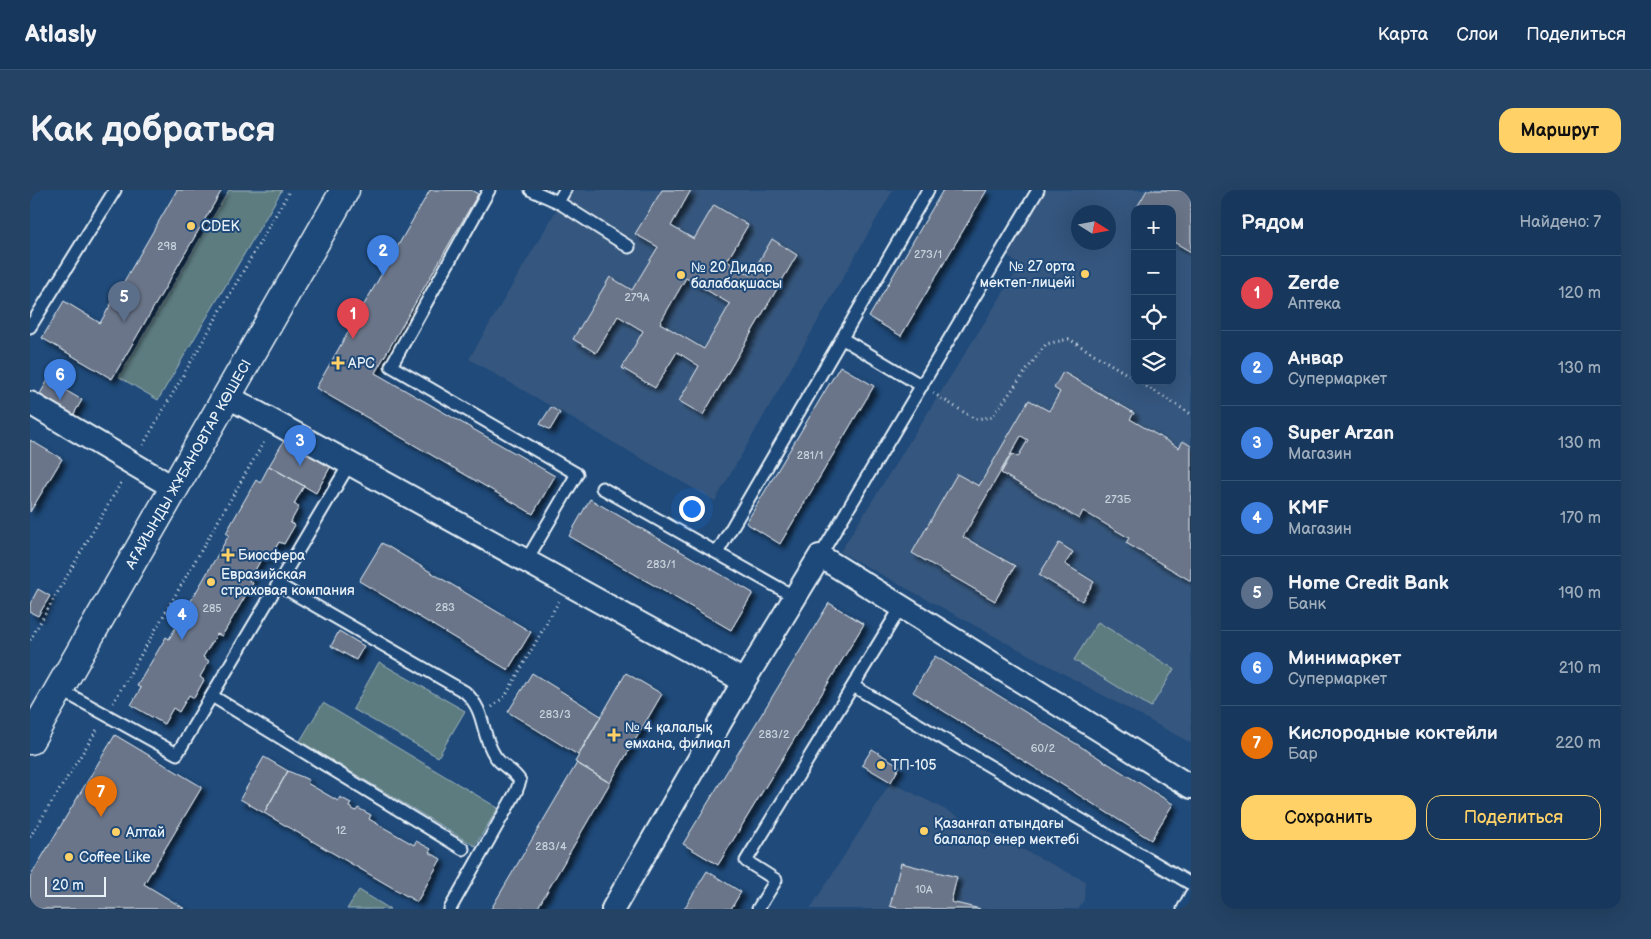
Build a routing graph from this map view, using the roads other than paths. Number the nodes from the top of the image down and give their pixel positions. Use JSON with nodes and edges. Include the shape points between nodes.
{"nodes":[{"id":1,"x":115,"y":190,"type":"edge"},
{"id":2,"x":345,"y":190,"type":"edge"},
{"id":3,"x":490,"y":190,"type":"edge"},
{"id":4,"x":531,"y":190,"type":"edge"},
{"id":5,"x":564,"y":190,"type":"edge"},
{"id":6,"x":928,"y":190,"type":"edge"},
{"id":7,"x":1038,"y":190,"type":"edge"},
{"id":8,"x":558,"y":202,"type":"junction"},
{"id":9,"x":629,"y":248,"type":"dead end"},
{"id":10,"x":30,"y":327,"type":"edge"},
{"id":11,"x":843,"y":339,"type":"junction"},
{"id":12,"x":922,"y":386,"type":"junction"},
{"id":13,"x":227,"y":396,"type":"junction"},
{"id":14,"x":31,"y":408,"type":"edge"},
{"id":15,"x":350,"y":463,"type":"junction"},
{"id":16,"x":174,"y":488,"type":"junction"},
{"id":17,"x":602,"y":488,"type":"dead end"},
{"id":18,"x":717,"y":553,"type":"junction"},
{"id":19,"x":820,"y":556,"type":"junction"},
{"id":20,"x":526,"y":561,"type":"junction"},
{"id":21,"x":279,"y":585,"type":"junction"},
{"id":22,"x":795,"y":597,"type":"junction"},
{"id":23,"x":901,"y":607,"type":"junction"},
{"id":24,"x":744,"y":681,"type":"junction"},
{"id":25,"x":853,"y":686,"type":"junction"},
{"id":26,"x":59,"y":689,"type":"junction"},
{"id":27,"x":212,"y":696,"type":"junction"},
{"id":28,"x":30,"y":740,"type":"edge"},
{"id":29,"x":1191,"y":787,"type":"edge"},
{"id":30,"x":463,"y":849,"type":"dead end"},
{"id":31,"x":1191,"y":884,"type":"edge"},
{"id":32,"x":1191,"y":894,"type":"edge"},
{"id":33,"x":450,"y":909,"type":"edge"},
{"id":34,"x":613,"y":909,"type":"edge"},
{"id":35,"x":758,"y":909,"type":"edge"},
{"id":36,"x":1183,"y":909,"type":"edge"}],
"edges":[{"from":1,"to":10,"type":"lane"},
{"from":2,"to":13,"type":"street","name":"АҒАЙЫНДЫ ЖҰБАНОВТАР КӨШЕСІ"},
{"from":3,"to":20,"type":"lane","via":[[391,366],[577,474]]},
{"from":4,"to":8,"type":"lane"},
{"from":5,"to":8,"type":"lane"},
{"from":6,"to":11,"type":"lane"},
{"from":7,"to":12,"type":"lane"},
{"from":8,"to":9,"type":"lane"},
{"from":11,"to":12,"type":"lane"},
{"from":11,"to":18,"type":"lane"},
{"from":12,"to":19,"type":"lane"},
{"from":13,"to":15,"type":"street"},
{"from":13,"to":16,"type":"street","name":"АҒАЙЫНДЫ ЖҰБАНОВТАР КӨШЕСІ"},
{"from":14,"to":16,"type":"street"},
{"from":15,"to":20,"type":"street"},
{"from":15,"to":21,"type":"lane"},
{"from":16,"to":26,"type":"street","name":"АҒАЙЫНДЫ ЖҰБАНОВТАР КӨШЕСІ"},
{"from":17,"to":18,"type":"lane"},
{"from":18,"to":22,"type":"lane"},
{"from":19,"to":22,"type":"street"},
{"from":19,"to":23,"type":"street"},
{"from":20,"to":24,"type":"street"},
{"from":21,"to":27,"type":"lane"},
{"from":21,"to":33,"type":"lane","via":[[465,692],[482,715],[496,759],[515,772],[520,781]]},
{"from":22,"to":24,"type":"street"},
{"from":23,"to":25,"type":"lane"},
{"from":23,"to":29,"type":"street"},
{"from":24,"to":34,"type":"street"},
{"from":25,"to":31,"type":"lane"},
{"from":25,"to":35,"type":"lane","via":[[746,861],[776,880]]},
{"from":26,"to":27,"type":"lane","via":[[176,754]]},
{"from":26,"to":28,"type":"street","name":"АҒАЙЫНДЫ ЖҰБАНОВТАР КӨШЕСІ"},
{"from":27,"to":30,"type":"lane"},
{"from":32,"to":36,"type":"lane"}]}
